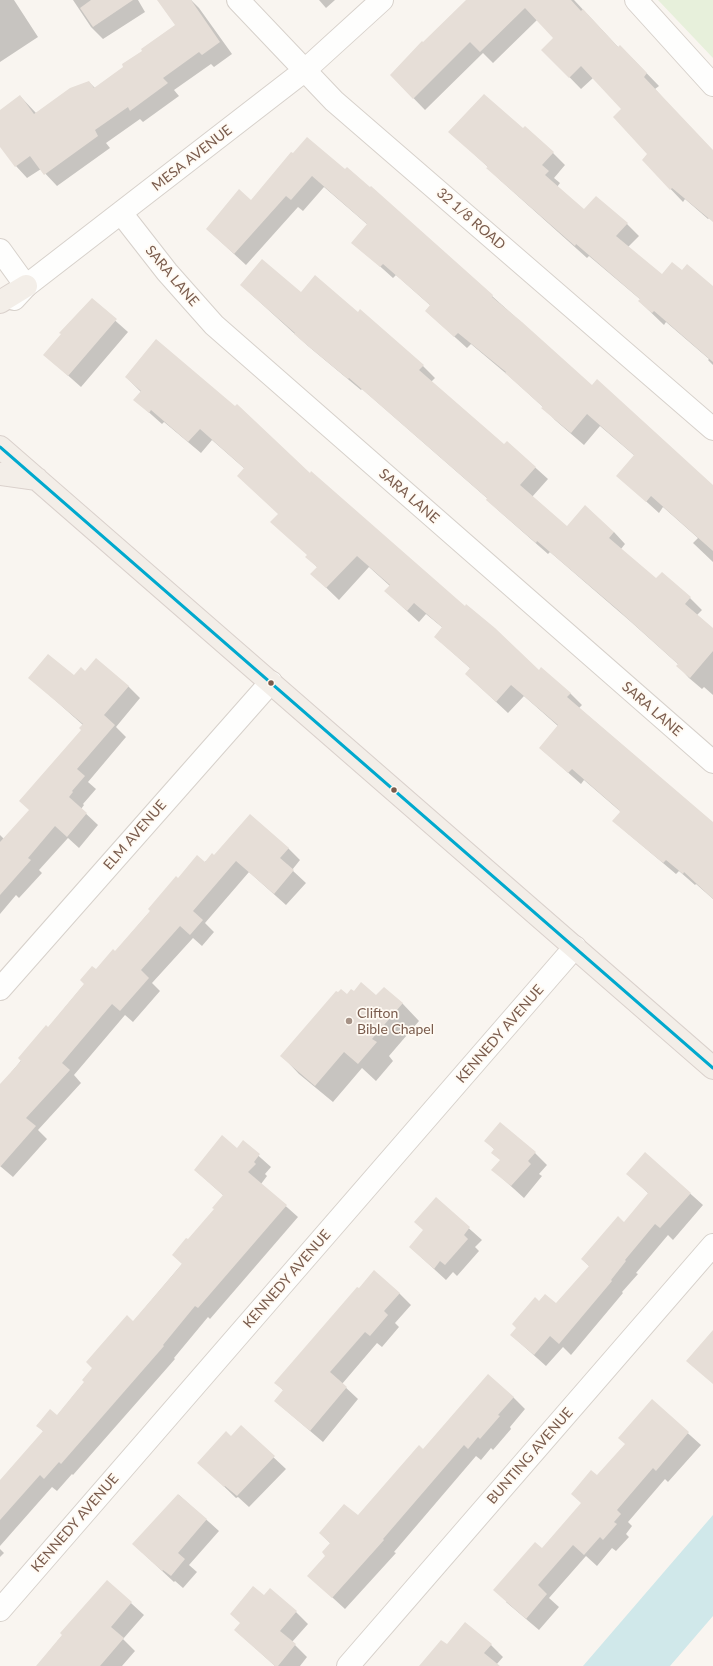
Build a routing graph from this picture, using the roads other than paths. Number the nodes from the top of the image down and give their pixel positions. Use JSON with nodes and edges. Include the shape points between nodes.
{"nodes":[{"id":1,"x":238,"y":0,"type":"edge"},
{"id":2,"x":382,"y":0,"type":"edge"},
{"id":3,"x":636,"y":0,"type":"edge"},
{"id":4,"x":304,"y":70,"type":"junction"},
{"id":5,"x":713,"y":85,"type":"edge"},
{"id":6,"x":121,"y":213,"type":"junction"},
{"id":7,"x":0,"y":250,"type":"edge"},
{"id":8,"x":26,"y":286,"type":"junction"},
{"id":9,"x":0,"y":302,"type":"edge"},
{"id":10,"x":0,"y":313,"type":"edge"},
{"id":11,"x":713,"y":429,"type":"edge"},
{"id":12,"x":0,"y":447,"type":"edge"},
{"id":13,"x":0,"y":474,"type":"edge"},
{"id":14,"x":37,"y":479,"type":"junction"},
{"id":15,"x":271,"y":682,"type":"junction"},
{"id":16,"x":713,"y":762,"type":"edge"},
{"id":17,"x":575,"y":947,"type":"junction"},
{"id":18,"x":0,"y":989,"type":"edge"},
{"id":19,"x":713,"y":1068,"type":"edge"},
{"id":20,"x":713,"y":1245,"type":"edge"},
{"id":21,"x":0,"y":1610,"type":"edge"},
{"id":22,"x":348,"y":1666,"type":"edge"}],
"edges":[{"from":1,"to":4,"type":"street","name":"32 1/8 ROAD"},
{"from":2,"to":4,"type":"street","name":"MESA AVENUE"},
{"from":3,"to":5,"type":"street"},
{"from":4,"to":6,"type":"street","name":"MESA AVENUE"},
{"from":4,"to":11,"type":"street","name":"32 1/8 ROAD","via":[[334,101]]},
{"from":6,"to":8,"type":"street","name":"MESA AVENUE"},
{"from":6,"to":16,"type":"street","name":"SARA LANE","via":[[167,272],[214,325]]},
{"from":7,"to":8,"type":"street"},
{"from":8,"to":9,"type":"main road"},
{"from":8,"to":10,"type":"street","name":"MESA AVENUE"},
{"from":12,"to":14,"type":"main road"},
{"from":13,"to":14,"type":"main road"},
{"from":14,"to":15,"type":"main road"},
{"from":15,"to":17,"type":"main road"},
{"from":15,"to":18,"type":"street","name":"ELM AVENUE"},
{"from":17,"to":19,"type":"main road"},
{"from":17,"to":21,"type":"street","name":"KENNEDY AVENUE"},
{"from":20,"to":22,"type":"street","name":"BUNTING AVENUE"}]}
